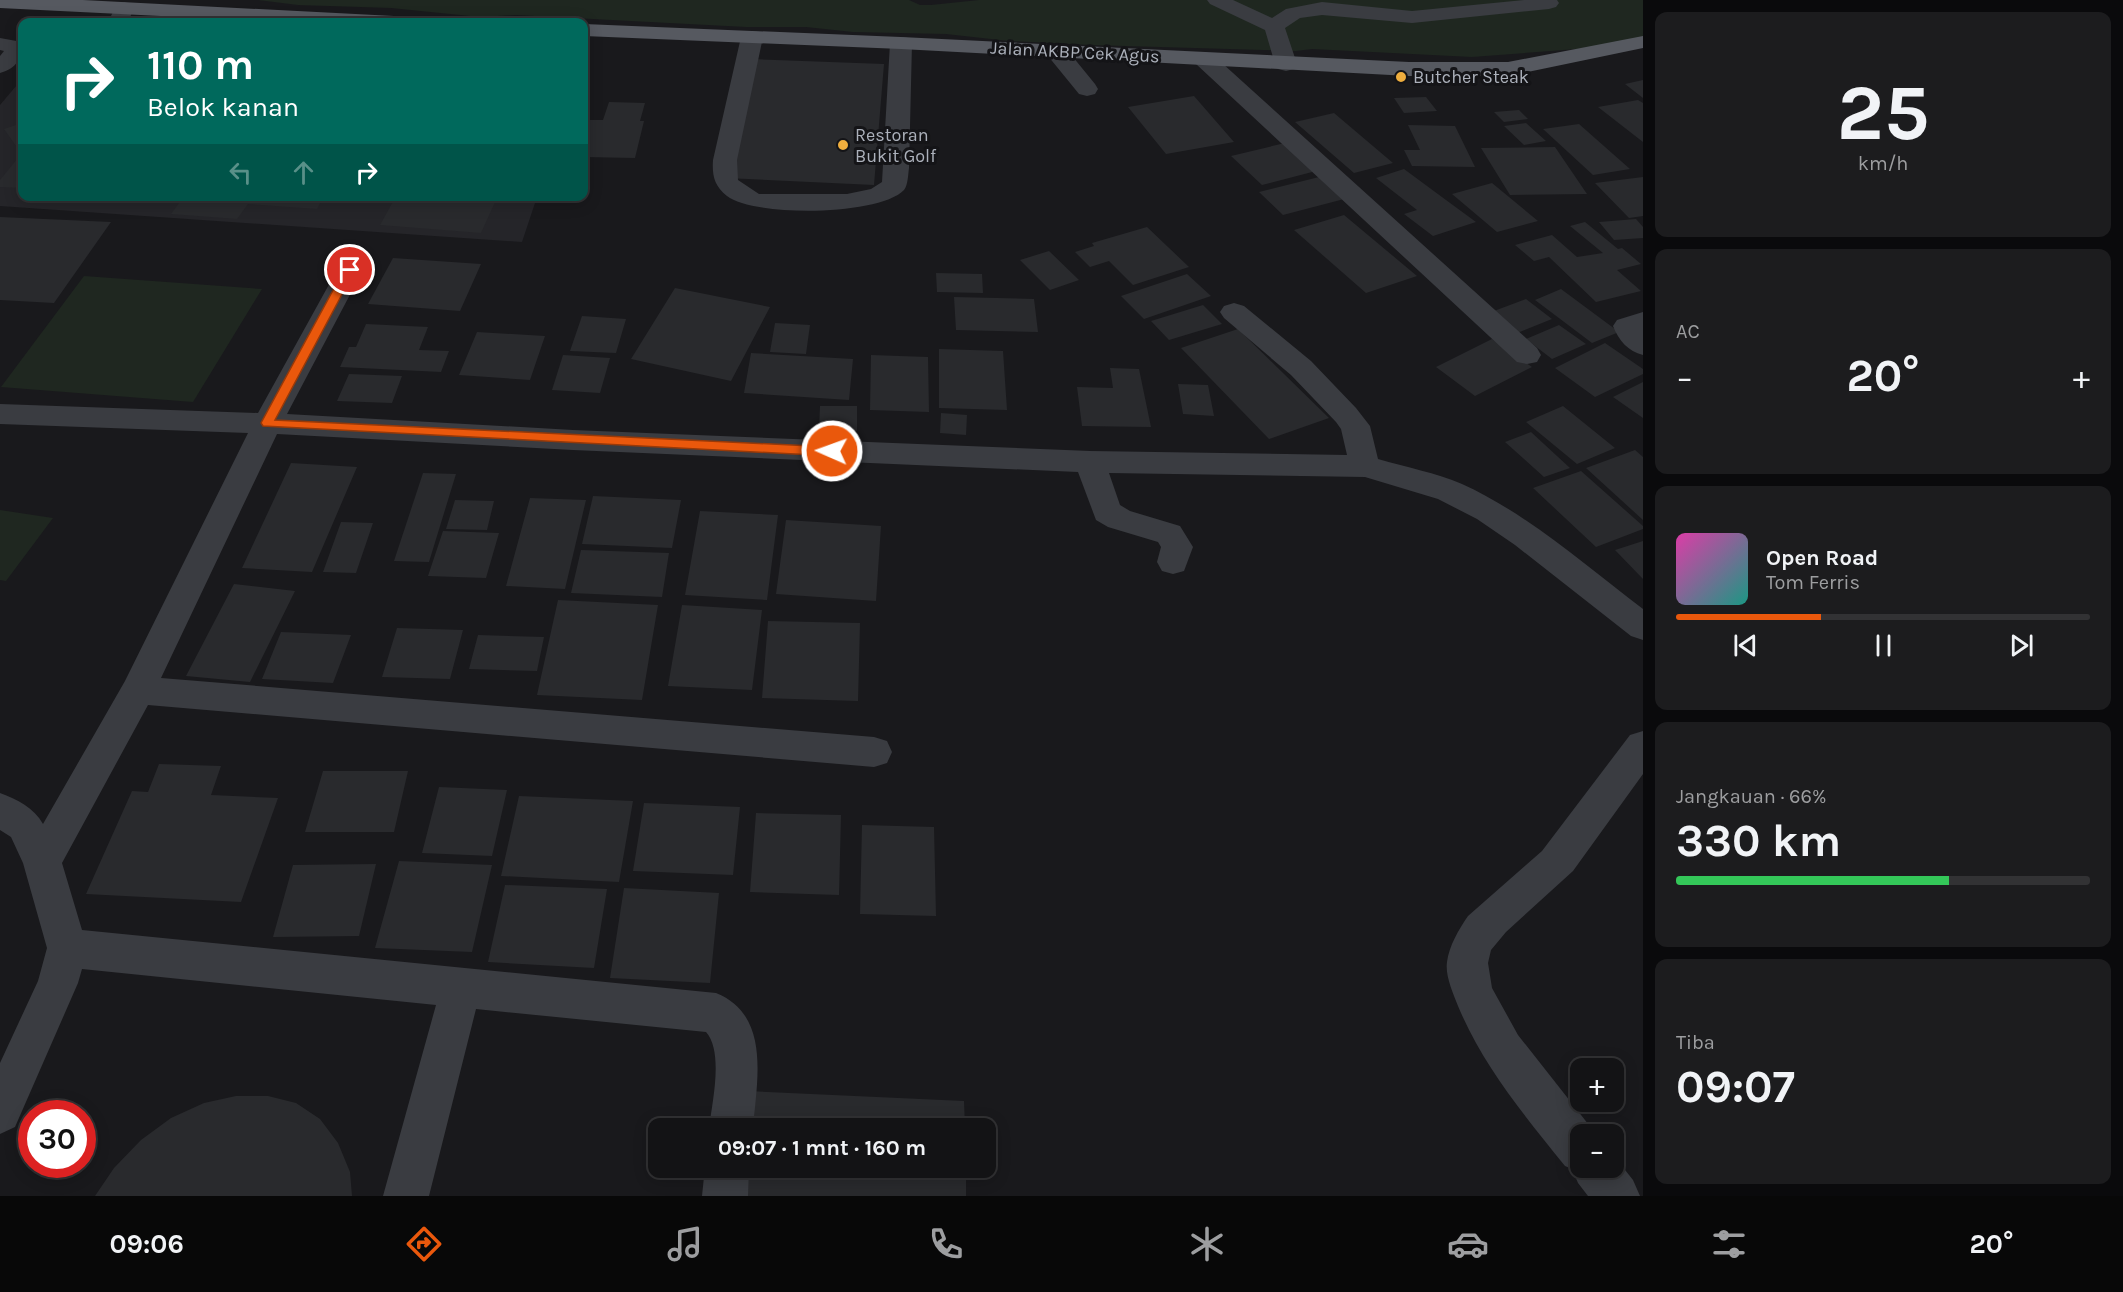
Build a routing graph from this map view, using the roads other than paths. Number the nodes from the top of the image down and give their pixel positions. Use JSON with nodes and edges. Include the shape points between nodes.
{"nodes":[{"id":1,"x":1217,"y":0,"type":"edge"},
{"id":2,"x":0,"y":2,"type":"edge"},
{"id":3,"x":1549,"y":3,"type":"dead end"},
{"id":4,"x":1314,"y":5,"type":"edge"},
{"id":5,"x":121,"y":15,"type":"edge"},
{"id":6,"x":238,"y":18,"type":"edge"},
{"id":7,"x":1274,"y":26,"type":"junction"},
{"id":8,"x":588,"y":30,"type":"edge"},
{"id":9,"x":752,"y":37,"type":"junction"},
{"id":10,"x":1643,"y":42,"type":"edge"},
{"id":11,"x":901,"y":43,"type":"junction"},
{"id":12,"x":0,"y":44,"type":"edge"},
{"id":13,"x":1643,"y":49,"type":"edge"},
{"id":14,"x":1056,"y":51,"type":"junction"},
{"id":15,"x":1565,"y":56,"type":"junction"},
{"id":16,"x":1204,"y":59,"type":"junction"},
{"id":17,"x":1286,"y":64,"type":"junction"},
{"id":18,"x":0,"y":66,"type":"edge"},
{"id":19,"x":1087,"y":89,"type":"dead end"},
{"id":20,"x":350,"y":270,"type":"dead end"},
{"id":21,"x":1234,"y":312,"type":"dead end"},
{"id":22,"x":1527,"y":355,"type":"dead end"},
{"id":23,"x":0,"y":414,"type":"edge"},
{"id":24,"x":267,"y":423,"type":"junction"},
{"id":25,"x":1090,"y":462,"type":"junction"},
{"id":26,"x":1365,"y":466,"type":"junction"},
{"id":27,"x":1173,"y":562,"type":"dead end"},
{"id":28,"x":1643,"y":627,"type":"edge"},
{"id":29,"x":138,"y":690,"type":"junction"},
{"id":30,"x":1643,"y":746,"type":"edge"},
{"id":31,"x":874,"y":752,"type":"dead end"},
{"id":32,"x":0,"y":809,"type":"edge"},
{"id":33,"x":42,"y":862,"type":"junction"},
{"id":34,"x":67,"y":948,"type":"junction"},
{"id":35,"x":461,"y":987,"type":"junction"},
{"id":36,"x":0,"y":1112,"type":"edge"},
{"id":37,"x":732,"y":1118,"type":"edge"},
{"id":38,"x":1570,"y":1136,"type":"edge"},
{"id":39,"x":726,"y":1178,"type":"edge"},
{"id":40,"x":1603,"y":1178,"type":"edge"},
{"id":41,"x":406,"y":1196,"type":"edge"},
{"id":42,"x":725,"y":1196,"type":"edge"},
{"id":43,"x":1617,"y":1196,"type":"edge"}],
"edges":[{"from":1,"to":7,"type":"street"},
{"from":2,"to":5,"type":"main road"},
{"from":3,"to":4,"type":"street","via":[[1398,18]]},
{"from":4,"to":7,"type":"street"},
{"from":5,"to":6,"type":"main road"},
{"from":7,"to":17,"type":"street"},
{"from":8,"to":9,"type":"main road","name":"Jalan AKBP Cek Agus"},
{"from":9,"to":11,"type":"main road","name":"Jalan AKBP Cek Agus"},
{"from":9,"to":11,"type":"street","via":[[724,172],[726,180],[741,194],[758,201],[855,201],[880,196],[894,186]]},
{"from":10,"to":15,"type":"main road","name":"Jalan AKBP Cek Agus"},
{"from":11,"to":14,"type":"main road","name":"Jalan AKBP Cek Agus"},
{"from":12,"to":18,"type":"street","via":[[18,47]]},
{"from":13,"to":15,"type":"main road","name":"Jalan AKBP Cek Agus"},
{"from":14,"to":16,"type":"main road","name":"Jalan AKBP Cek Agus"},
{"from":14,"to":19,"type":"street"},
{"from":15,"to":17,"type":"main road","name":"Jalan AKBP Cek Agus","via":[[1508,69]]},
{"from":16,"to":17,"type":"main road","name":"Jalan AKBP Cek Agus"},
{"from":16,"to":22,"type":"street"},
{"from":20,"to":24,"type":"street"},
{"from":21,"to":26,"type":"street","via":[[1301,368],[1346,415],[1355,426]]},
{"from":23,"to":24,"type":"street"},
{"from":24,"to":25,"type":"street"},
{"from":24,"to":29,"type":"street"},
{"from":25,"to":26,"type":"street"},
{"from":25,"to":27,"type":"street","via":[[1107,512],[1169,534],[1178,547]]},
{"from":26,"to":28,"type":"street","via":[[1449,491],[1488,511]]},
{"from":29,"to":31,"type":"street"},
{"from":29,"to":33,"type":"street"},
{"from":30,"to":38,"type":"street","via":[[1556,863],[1492,918],[1472,943],[1466,968],[1482,1018]]},
{"from":32,"to":33,"type":"street","via":[[24,825]]},
{"from":33,"to":34,"type":"street"},
{"from":34,"to":35,"type":"street"},
{"from":34,"to":36,"type":"street","via":[[58,983]]},
{"from":35,"to":37,"type":"street","via":[[716,1013],[731,1029],[737,1062]]},
{"from":35,"to":41,"type":"street"},
{"from":39,"to":42,"type":"street"},
{"from":40,"to":43,"type":"street"}]}
